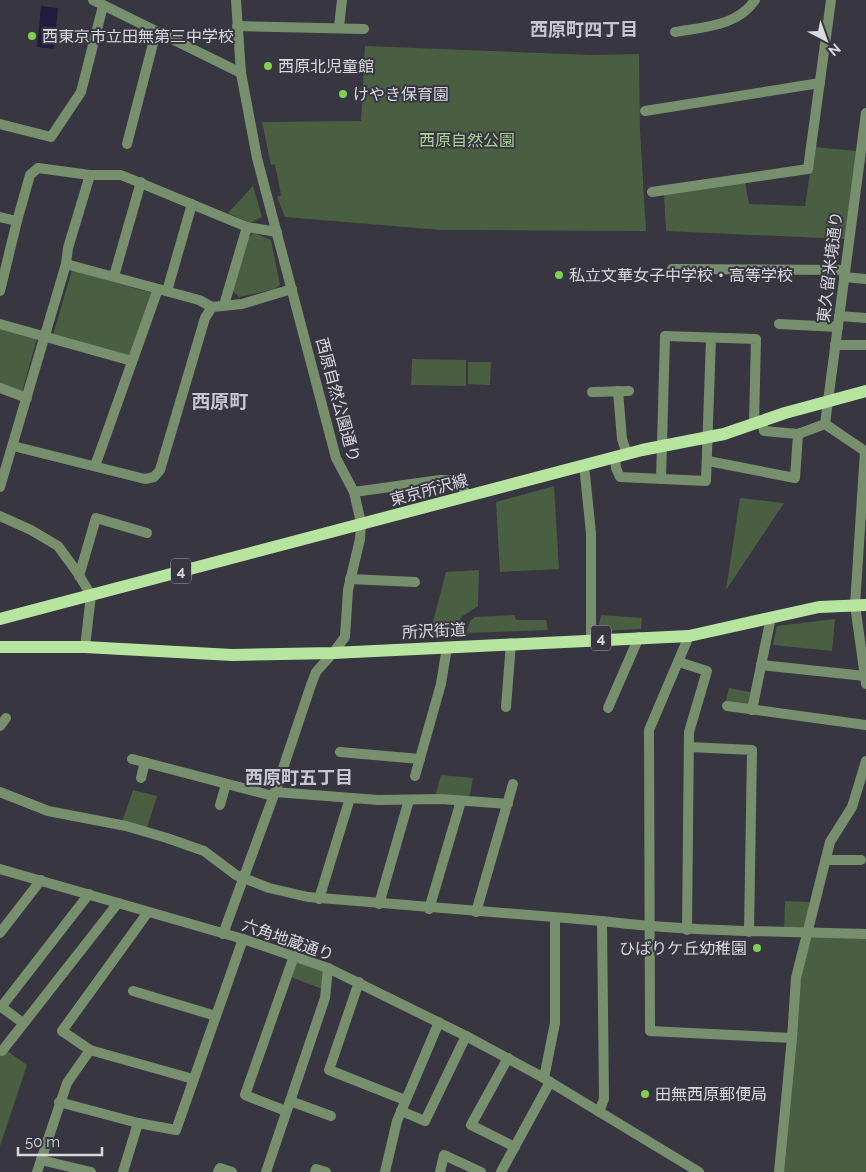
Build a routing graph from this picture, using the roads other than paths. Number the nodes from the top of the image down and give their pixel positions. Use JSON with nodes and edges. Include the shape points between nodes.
{"nodes":[{"id":1,"x":93,"y":0,"type":"edge"},
{"id":2,"x":236,"y":0,"type":"edge"},
{"id":3,"x":342,"y":0,"type":"edge"},
{"id":4,"x":755,"y":0,"type":"edge"},
{"id":5,"x":831,"y":0,"type":"edge"},
{"id":6,"x":103,"y":6,"type":"junction"},
{"id":7,"x":237,"y":26,"type":"junction"},
{"id":8,"x":339,"y":28,"type":"junction"},
{"id":9,"x":364,"y":29,"type":"dead end"},
{"id":10,"x":156,"y":32,"type":"junction"},
{"id":11,"x":675,"y":32,"type":"dead end"},
{"id":12,"x":241,"y":73,"type":"junction"},
{"id":13,"x":820,"y":83,"type":"junction"},
{"id":14,"x":645,"y":111,"type":"dead end"},
{"id":15,"x":866,"y":113,"type":"edge"},
{"id":16,"x":0,"y":124,"type":"edge"},
{"id":17,"x":127,"y":144,"type":"dead end"},
{"id":18,"x":90,"y":174,"type":"junction"},
{"id":19,"x":141,"y":182,"type":"junction"},
{"id":20,"x":652,"y":192,"type":"dead end"},
{"id":21,"x":192,"y":204,"type":"junction"},
{"id":22,"x":0,"y":217,"type":"edge"},
{"id":23,"x":18,"y":221,"type":"junction"},
{"id":24,"x":247,"y":226,"type":"junction"},
{"id":25,"x":277,"y":232,"type":"junction"},
{"id":26,"x":66,"y":264,"type":"junction"},
{"id":27,"x":672,"y":269,"type":"dead end"},
{"id":28,"x":844,"y":274,"type":"junction"},
{"id":29,"x":114,"y":276,"type":"junction"},
{"id":30,"x":866,"y":278,"type":"edge"},
{"id":31,"x":292,"y":289,"type":"junction"},
{"id":32,"x":163,"y":290,"type":"junction"},
{"id":33,"x":0,"y":291,"type":"edge"},
{"id":34,"x":224,"y":305,"type":"junction"},
{"id":35,"x":212,"y":307,"type":"junction"},
{"id":36,"x":866,"y":318,"type":"edge"},
{"id":37,"x":838,"y":321,"type":"junction"},
{"id":38,"x":0,"y":324,"type":"edge"},
{"id":39,"x":779,"y":324,"type":"dead end"},
{"id":40,"x":45,"y":336,"type":"junction"},
{"id":41,"x":711,"y":338,"type":"junction"},
{"id":42,"x":835,"y":345,"type":"junction"},
{"id":43,"x":866,"y":345,"type":"edge"},
{"id":44,"x":132,"y":361,"type":"junction"},
{"id":45,"x":0,"y":388,"type":"edge"},
{"id":46,"x":866,"y":391,"type":"edge"},
{"id":47,"x":592,"y":392,"type":"dead end"},
{"id":48,"x":27,"y":398,"type":"junction"},
{"id":49,"x":828,"y":402,"type":"junction"},
{"id":50,"x":758,"y":423,"type":"junction"},
{"id":51,"x":825,"y":424,"type":"junction"},
{"id":52,"x":798,"y":434,"type":"junction"},
{"id":53,"x":708,"y":438,"type":"junction"},
{"id":54,"x":13,"y":446,"type":"junction"},
{"id":55,"x":662,"y":446,"type":"junction"},
{"id":56,"x":621,"y":456,"type":"junction"},
{"id":57,"x":708,"y":461,"type":"junction"},
{"id":58,"x":584,"y":465,"type":"junction"},
{"id":59,"x":95,"y":466,"type":"junction"},
{"id":60,"x":661,"y":479,"type":"junction"},
{"id":61,"x":0,"y":487,"type":"edge"},
{"id":62,"x":354,"y":492,"type":"junction"},
{"id":63,"x":466,"y":497,"type":"junction"},
{"id":64,"x":0,"y":516,"type":"edge"},
{"id":65,"x":361,"y":523,"type":"junction"},
{"id":66,"x":863,"y":524,"type":"edge"},
{"id":67,"x":146,"y":533,"type":"dead end"},
{"id":68,"x":79,"y":576,"type":"junction"},
{"id":69,"x":350,"y":579,"type":"junction"},
{"id":70,"x":416,"y":582,"type":"dead end"},
{"id":71,"x":91,"y":595,"type":"junction"},
{"id":72,"x":861,"y":605,"type":"edge"},
{"id":73,"x":771,"y":617,"type":"junction"},
{"id":74,"x":0,"y":619,"type":"edge"},
{"id":75,"x":689,"y":636,"type":"junction"},
{"id":76,"x":639,"y":637,"type":"junction"},
{"id":77,"x":591,"y":639,"type":"junction"},
{"id":78,"x":511,"y":643,"type":"junction"},
{"id":79,"x":0,"y":647,"type":"edge"},
{"id":80,"x":85,"y":647,"type":"junction"},
{"id":81,"x":447,"y":647,"type":"junction"},
{"id":82,"x":333,"y":653,"type":"junction"},
{"id":83,"x":679,"y":662,"type":"junction"},
{"id":84,"x":761,"y":665,"type":"junction"},
{"id":85,"x":865,"y":680,"type":"edge"},
{"id":86,"x":727,"y":706,"type":"dead end"},
{"id":87,"x":506,"y":707,"type":"dead end"},
{"id":88,"x":608,"y":708,"type":"dead end"},
{"id":89,"x":752,"y":710,"type":"junction"},
{"id":90,"x":866,"y":725,"type":"edge"},
{"id":91,"x":689,"y":747,"type":"junction"},
{"id":92,"x":340,"y":752,"type":"dead end"},
{"id":93,"x":132,"y":759,"type":"dead end"},
{"id":94,"x":420,"y":759,"type":"junction"},
{"id":95,"x":866,"y":761,"type":"edge"},
{"id":96,"x":145,"y":762,"type":"junction"},
{"id":97,"x":415,"y":776,"type":"dead end"},
{"id":98,"x":141,"y":778,"type":"dead end"},
{"id":99,"x":226,"y":784,"type":"junction"},
{"id":100,"x":513,"y":784,"type":"dead end"},
{"id":101,"x":0,"y":792,"type":"edge"},
{"id":102,"x":274,"y":794,"type":"junction"},
{"id":103,"x":350,"y":798,"type":"junction"},
{"id":104,"x":409,"y":800,"type":"junction"},
{"id":105,"x":461,"y":801,"type":"junction"},
{"id":106,"x":508,"y":804,"type":"junction"},
{"id":107,"x":220,"y":805,"type":"dead end"},
{"id":108,"x":826,"y":860,"type":"junction"},
{"id":109,"x":861,"y":860,"type":"dead end"},
{"id":110,"x":0,"y":869,"type":"edge"},
{"id":111,"x":244,"y":878,"type":"junction"},
{"id":112,"x":42,"y":880,"type":"junction"},
{"id":113,"x":88,"y":894,"type":"junction"},
{"id":114,"x":319,"y":899,"type":"junction"},
{"id":115,"x":118,"y":903,"type":"junction"},
{"id":116,"x":379,"y":904,"type":"junction"},
{"id":117,"x":429,"y":909,"type":"junction"},
{"id":118,"x":148,"y":912,"type":"junction"},
{"id":119,"x":476,"y":912,"type":"junction"},
{"id":120,"x":554,"y":918,"type":"junction"},
{"id":121,"x":602,"y":921,"type":"junction"},
{"id":122,"x":648,"y":927,"type":"junction"},
{"id":123,"x":687,"y":930,"type":"junction"},
{"id":124,"x":749,"y":932,"type":"junction"},
{"id":125,"x":808,"y":932,"type":"junction"},
{"id":126,"x":0,"y":934,"type":"edge"},
{"id":127,"x":223,"y":934,"type":"junction"},
{"id":128,"x":866,"y":934,"type":"edge"},
{"id":129,"x":243,"y":939,"type":"junction"},
{"id":130,"x":294,"y":956,"type":"junction"},
{"id":131,"x":328,"y":968,"type":"junction"},
{"id":132,"x":359,"y":982,"type":"junction"},
{"id":133,"x":133,"y":991,"type":"dead end"},
{"id":134,"x":1,"y":1006,"type":"edge"},
{"id":135,"x":216,"y":1016,"type":"junction"},
{"id":136,"x":439,"y":1022,"type":"junction"},
{"id":137,"x":23,"y":1023,"type":"junction"},
{"id":138,"x":466,"y":1036,"type":"junction"},
{"id":139,"x":792,"y":1038,"type":"junction"},
{"id":140,"x":90,"y":1050,"type":"junction"},
{"id":141,"x":2,"y":1051,"type":"dead end"},
{"id":142,"x":508,"y":1058,"type":"junction"},
{"id":143,"x":194,"y":1079,"type":"junction"},
{"id":144,"x":547,"y":1080,"type":"junction"},
{"id":145,"x":405,"y":1100,"type":"junction"},
{"id":146,"x":60,"y":1102,"type":"junction"},
{"id":147,"x":288,"y":1106,"type":"junction"},
{"id":148,"x":401,"y":1111,"type":"junction"},
{"id":149,"x":599,"y":1112,"type":"junction"},
{"id":150,"x":330,"y":1116,"type":"dead end"},
{"id":151,"x":138,"y":1123,"type":"junction"},
{"id":152,"x":515,"y":1147,"type":"junction"},
{"id":153,"x":41,"y":1160,"type":"junction"},
{"id":154,"x":37,"y":1172,"type":"edge"},
{"id":155,"x":91,"y":1172,"type":"edge"},
{"id":156,"x":123,"y":1172,"type":"edge"},
{"id":157,"x":218,"y":1172,"type":"edge"},
{"id":158,"x":232,"y":1172,"type":"edge"},
{"id":159,"x":266,"y":1172,"type":"edge"},
{"id":160,"x":315,"y":1172,"type":"edge"},
{"id":161,"x":326,"y":1172,"type":"edge"},
{"id":162,"x":385,"y":1172,"type":"edge"},
{"id":163,"x":440,"y":1172,"type":"edge"},
{"id":164,"x":480,"y":1172,"type":"edge"},
{"id":165,"x":500,"y":1172,"type":"edge"},
{"id":166,"x":699,"y":1172,"type":"edge"},
{"id":167,"x":779,"y":1172,"type":"edge"}],
"edges":[{"from":1,"to":6,"type":"street"},
{"from":2,"to":7,"type":"street","name":"西原自然公園通り"},
{"from":3,"to":8,"type":"street"},
{"from":4,"to":11,"type":"street","via":[[748,11],[732,21]]},
{"from":5,"to":13,"type":"street"},
{"from":6,"to":10,"type":"street"},
{"from":6,"to":16,"type":"street","via":[[81,92],[51,137]]},
{"from":7,"to":8,"type":"street"},
{"from":7,"to":12,"type":"street","name":"西原自然公園通り"},
{"from":8,"to":9,"type":"street"},
{"from":10,"to":12,"type":"street"},
{"from":10,"to":17,"type":"street"},
{"from":12,"to":25,"type":"street","name":"西原自然公園通り","via":[[257,158]]},
{"from":13,"to":14,"type":"street"},
{"from":13,"to":20,"type":"street","via":[[808,169]]},
{"from":15,"to":28,"type":"street","name":"東久留米境通り"},
{"from":18,"to":19,"type":"street","via":[[109,173]]},
{"from":18,"to":23,"type":"street","via":[[33,170]]},
{"from":18,"to":26,"type":"street"},
{"from":19,"to":21,"type":"street"},
{"from":19,"to":29,"type":"street"},
{"from":21,"to":24,"type":"street"},
{"from":21,"to":32,"type":"street"},
{"from":22,"to":23,"type":"street"},
{"from":23,"to":33,"type":"street"},
{"from":24,"to":25,"type":"street"},
{"from":24,"to":34,"type":"street"},
{"from":25,"to":31,"type":"street","name":"西原自然公園通り"},
{"from":26,"to":29,"type":"street"},
{"from":26,"to":40,"type":"street"},
{"from":27,"to":28,"type":"street"},
{"from":28,"to":30,"type":"street"},
{"from":28,"to":37,"type":"street","name":"東久留米境通り"},
{"from":29,"to":32,"type":"street"},
{"from":31,"to":34,"type":"street","via":[[242,304]]},
{"from":31,"to":62,"type":"street","name":"西原自然公園通り","via":[[336,458]]},
{"from":32,"to":35,"type":"street"},
{"from":32,"to":44,"type":"street"},
{"from":34,"to":35,"type":"street"},
{"from":35,"to":59,"type":"street","via":[[205,318],[158,474],[145,479]]},
{"from":36,"to":37,"type":"street"},
{"from":37,"to":39,"type":"street"},
{"from":37,"to":42,"type":"street","name":"東久留米境通り"},
{"from":38,"to":40,"type":"street"},
{"from":40,"to":44,"type":"street"},
{"from":40,"to":48,"type":"street"},
{"from":41,"to":50,"type":"street","via":[[756,339]]},
{"from":41,"to":53,"type":"street"},
{"from":41,"to":55,"type":"street","via":[[665,336]]},
{"from":42,"to":43,"type":"street"},
{"from":42,"to":49,"type":"street","name":"東久留米境通り"},
{"from":44,"to":59,"type":"street"},
{"from":45,"to":48,"type":"street"},
{"from":46,"to":49,"type":"main road","name":"東京所沢線","number":"4"},
{"from":47,"to":56,"type":"street","via":[[624,391]]},
{"from":48,"to":54,"type":"street"},
{"from":49,"to":50,"type":"main road","name":"東京所沢線","number":"4"},
{"from":49,"to":51,"type":"street","name":"東久留米境通り"},
{"from":50,"to":52,"type":"street","via":[[764,431]]},
{"from":50,"to":53,"type":"main road","name":"東京所沢線","number":"4"},
{"from":51,"to":52,"type":"street"},
{"from":51,"to":66,"type":"street","via":[[864,451]]},
{"from":52,"to":57,"type":"street","via":[[795,478]]},
{"from":53,"to":55,"type":"main road","name":"東京所沢線","number":"4"},
{"from":53,"to":57,"type":"street"},
{"from":54,"to":59,"type":"street"},
{"from":54,"to":61,"type":"street"},
{"from":55,"to":56,"type":"main road","name":"東京所沢線","number":"4"},
{"from":55,"to":60,"type":"street"},
{"from":56,"to":58,"type":"main road","name":"東京所沢線","number":"4"},
{"from":56,"to":60,"type":"street","via":[[616,468],[620,477]]},
{"from":57,"to":60,"type":"street","via":[[706,482]]},
{"from":58,"to":63,"type":"main road","name":"東京所沢線","number":"4"},
{"from":58,"to":77,"type":"street","via":[[591,533]]},
{"from":62,"to":63,"type":"street","via":[[461,480]]},
{"from":62,"to":65,"type":"street","name":"西原自然公園通り"},
{"from":63,"to":65,"type":"main road","name":"東京所沢線","number":"4"},
{"from":64,"to":68,"type":"street","via":[[58,546]]},
{"from":65,"to":69,"type":"street","name":"西原自然公園通り"},
{"from":65,"to":71,"type":"main road","name":"東京所沢線","number":"4"},
{"from":66,"to":72,"type":"street"},
{"from":67,"to":68,"type":"street","via":[[96,518]]},
{"from":68,"to":71,"type":"street"},
{"from":69,"to":70,"type":"street"},
{"from":69,"to":82,"type":"street","name":"西原自然公園通り","via":[[345,637]]},
{"from":71,"to":74,"type":"main road","name":"東京所沢線","number":"4"},
{"from":71,"to":80,"type":"street"},
{"from":72,"to":73,"type":"main road","name":"所沢街道","number":"4","via":[[819,607]]},
{"from":72,"to":85,"type":"street"},
{"from":73,"to":75,"type":"main road","name":"所沢街道","number":"4"},
{"from":73,"to":84,"type":"street"},
{"from":75,"to":76,"type":"main road","name":"所沢街道","number":"4"},
{"from":75,"to":83,"type":"street"},
{"from":76,"to":77,"type":"main road","name":"所沢街道","number":"4"},
{"from":76,"to":88,"type":"street"},
{"from":77,"to":78,"type":"main road","name":"所沢街道","number":"4"},
{"from":78,"to":81,"type":"main road","name":"所沢街道","number":"4"},
{"from":78,"to":87,"type":"street"},
{"from":79,"to":80,"type":"main road","name":"所沢街道","number":"4"},
{"from":80,"to":82,"type":"main road","name":"所沢街道","number":"4","via":[[232,655]]},
{"from":81,"to":82,"type":"main road","name":"所沢街道","number":"4"},
{"from":81,"to":94,"type":"street","via":[[441,684]]},
{"from":82,"to":102,"type":"street","name":"西原自然公園通り","via":[[316,672]]},
{"from":83,"to":91,"type":"street","via":[[707,671],[689,732]]},
{"from":83,"to":122,"type":"street","via":[[649,730]]},
{"from":84,"to":85,"type":"street"},
{"from":84,"to":89,"type":"street"},
{"from":86,"to":89,"type":"street"},
{"from":89,"to":90,"type":"street"},
{"from":91,"to":123,"type":"street"},
{"from":91,"to":124,"type":"street","via":[[752,750]]},
{"from":92,"to":94,"type":"street","via":[[377,751]]},
{"from":93,"to":96,"type":"street"},
{"from":94,"to":97,"type":"street"},
{"from":95,"to":108,"type":"street","via":[[852,807],[830,842]]},
{"from":96,"to":98,"type":"street"},
{"from":96,"to":99,"type":"street"},
{"from":99,"to":102,"type":"street"},
{"from":99,"to":107,"type":"street"},
{"from":100,"to":106,"type":"street"},
{"from":101,"to":111,"type":"street","via":[[48,811],[126,826],[204,851]]},
{"from":102,"to":103,"type":"street"},
{"from":102,"to":111,"type":"street","name":"西原自然公園通り"},
{"from":103,"to":104,"type":"street"},
{"from":103,"to":114,"type":"street"},
{"from":104,"to":105,"type":"street"},
{"from":104,"to":116,"type":"street"},
{"from":105,"to":106,"type":"street"},
{"from":105,"to":117,"type":"street"},
{"from":106,"to":119,"type":"street"},
{"from":108,"to":109,"type":"street"},
{"from":108,"to":125,"type":"street"},
{"from":110,"to":112,"type":"street","name":"六角地蔵通り"},
{"from":111,"to":114,"type":"street","via":[[269,888]]},
{"from":111,"to":127,"type":"street","name":"西原自然公園通り"},
{"from":112,"to":113,"type":"street","name":"六角地蔵通り"},
{"from":112,"to":126,"type":"street"},
{"from":113,"to":115,"type":"street","name":"六角地蔵通り"},
{"from":113,"to":134,"type":"street"},
{"from":114,"to":116,"type":"street"},
{"from":115,"to":118,"type":"street","name":"六角地蔵通り"},
{"from":115,"to":137,"type":"street"},
{"from":116,"to":117,"type":"street"},
{"from":117,"to":119,"type":"street"},
{"from":118,"to":127,"type":"street","name":"六角地蔵通り"},
{"from":118,"to":140,"type":"street","via":[[62,1031]]},
{"from":119,"to":120,"type":"street"},
{"from":120,"to":121,"type":"street"},
{"from":120,"to":144,"type":"street","via":[[555,1022]]},
{"from":121,"to":122,"type":"street"},
{"from":121,"to":149,"type":"street","via":[[604,1099]]},
{"from":122,"to":123,"type":"street"},
{"from":122,"to":139,"type":"street","via":[[650,1031]]},
{"from":123,"to":124,"type":"street"},
{"from":124,"to":125,"type":"street"},
{"from":125,"to":128,"type":"street"},
{"from":125,"to":139,"type":"street","via":[[796,978]]},
{"from":127,"to":129,"type":"street","name":"六角地蔵通り"},
{"from":129,"to":130,"type":"street","name":"六角地蔵通り"},
{"from":129,"to":135,"type":"street"},
{"from":130,"to":131,"type":"street","name":"六角地蔵通り"},
{"from":130,"to":147,"type":"street","via":[[245,1095]]},
{"from":131,"to":132,"type":"street","name":"六角地蔵通り"},
{"from":131,"to":147,"type":"street","via":[[325,998]]},
{"from":132,"to":136,"type":"street","name":"六角地蔵通り"},
{"from":132,"to":145,"type":"street","via":[[329,1070]]},
{"from":133,"to":135,"type":"street"},
{"from":134,"to":137,"type":"street"},
{"from":135,"to":143,"type":"street"},
{"from":136,"to":138,"type":"street","name":"六角地蔵通り"},
{"from":136,"to":145,"type":"street"},
{"from":137,"to":141,"type":"street"},
{"from":138,"to":142,"type":"street","name":"六角地蔵通り"},
{"from":138,"to":148,"type":"street","via":[[425,1121]]},
{"from":139,"to":167,"type":"street"},
{"from":140,"to":143,"type":"street"},
{"from":140,"to":146,"type":"street","via":[[67,1083]]},
{"from":142,"to":144,"type":"street","name":"六角地蔵通り"},
{"from":142,"to":152,"type":"street","via":[[470,1125]]},
{"from":143,"to":151,"type":"street","via":[[176,1130]]},
{"from":144,"to":149,"type":"street","name":"六角地蔵通り"},
{"from":144,"to":152,"type":"street"},
{"from":145,"to":148,"type":"street"},
{"from":146,"to":151,"type":"street"},
{"from":146,"to":153,"type":"street"},
{"from":147,"to":150,"type":"street"},
{"from":147,"to":159,"type":"street"},
{"from":148,"to":162,"type":"street"},
{"from":149,"to":166,"type":"street","name":"六角地蔵通り"},
{"from":151,"to":156,"type":"street"},
{"from":152,"to":165,"type":"street"},
{"from":153,"to":154,"type":"street"},
{"from":153,"to":155,"type":"street"},
{"from":157,"to":158,"type":"street","via":[[220,1168]]},
{"from":160,"to":161,"type":"street","via":[[316,1169]]},
{"from":163,"to":164,"type":"street","via":[[444,1155]]}]}
